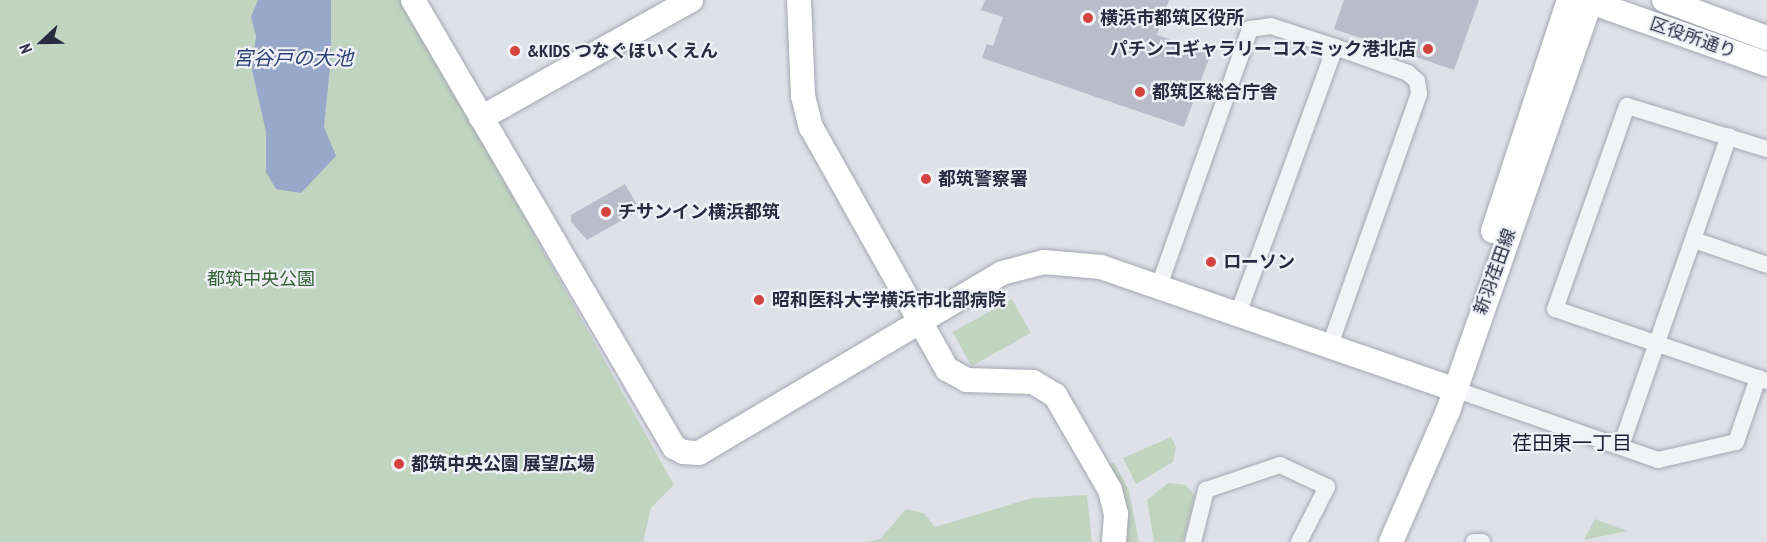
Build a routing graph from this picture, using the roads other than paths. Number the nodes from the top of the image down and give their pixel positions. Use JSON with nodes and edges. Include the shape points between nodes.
{"nodes":[{"id":1,"x":412,"y":0,"type":"edge"},
{"id":2,"x":691,"y":0,"type":"edge"},
{"id":3,"x":799,"y":0,"type":"edge"},
{"id":4,"x":1584,"y":0,"type":"edge"},
{"id":5,"x":1664,"y":0,"type":"edge"},
{"id":6,"x":1767,"y":38,"type":"edge"},
{"id":7,"x":1335,"y":47,"type":"junction"},
{"id":8,"x":1767,"y":64,"type":"edge"},
{"id":9,"x":481,"y":118,"type":"junction"},
{"id":10,"x":1728,"y":136,"type":"junction"},
{"id":11,"x":1767,"y":149,"type":"edge"},
{"id":12,"x":1694,"y":240,"type":"junction"},
{"id":13,"x":1767,"y":265,"type":"edge"},
{"id":14,"x":1159,"y":286,"type":"junction"},
{"id":15,"x":1238,"y":314,"type":"junction"},
{"id":16,"x":919,"y":320,"type":"junction"},
{"id":17,"x":1658,"y":344,"type":"junction"},
{"id":18,"x":1330,"y":346,"type":"junction"},
{"id":19,"x":1762,"y":380,"type":"edge"},
{"id":20,"x":1448,"y":387,"type":"junction"},
{"id":21,"x":1622,"y":446,"type":"junction"},
{"id":22,"x":1114,"y":542,"type":"edge"},
{"id":23,"x":1193,"y":542,"type":"edge"},
{"id":24,"x":1299,"y":542,"type":"edge"},
{"id":25,"x":1376,"y":542,"type":"edge"},
{"id":26,"x":1391,"y":542,"type":"edge"},
{"id":27,"x":1474,"y":542,"type":"edge"},
{"id":28,"x":1482,"y":542,"type":"edge"}],
"edges":[{"from":1,"to":9,"type":"street"},
{"from":2,"to":9,"type":"street"},
{"from":3,"to":16,"type":"street","via":[[803,96],[811,127]]},
{"from":4,"to":8,"type":"street","name":"区役所通り"},
{"from":4,"to":20,"type":"street","name":"新羽荏田線"},
{"from":5,"to":6,"type":"street","name":"区役所通り"},
{"from":7,"to":14,"type":"street","via":[[1271,26],[1250,30]]},
{"from":7,"to":15,"type":"street"},
{"from":7,"to":18,"type":"street","via":[[1408,73],[1417,81],[1419,94]]},
{"from":9,"to":16,"type":"street","via":[[674,447],[683,452],[699,453]]},
{"from":10,"to":11,"type":"street"},
{"from":10,"to":12,"type":"street"},
{"from":10,"to":17,"type":"street","via":[[1627,106],[1555,309]]},
{"from":12,"to":13,"type":"street"},
{"from":12,"to":17,"type":"street"},
{"from":14,"to":15,"type":"street"},
{"from":14,"to":16,"type":"street","via":[[1088,263],[1029,263],[1002,273]]},
{"from":15,"to":18,"type":"street"},
{"from":16,"to":22,"type":"street","via":[[947,369],[960,378],[1033,382],[1055,395],[1110,490],[1116,514]]},
{"from":17,"to":19,"type":"street"},
{"from":17,"to":21,"type":"street"},
{"from":18,"to":20,"type":"street"},
{"from":19,"to":21,"type":"street","via":[[1736,442],[1658,460]]},
{"from":20,"to":21,"type":"street"},
{"from":20,"to":25,"type":"street","name":"新羽荏田線"},
{"from":20,"to":26,"type":"street","name":"新羽荏田線"},
{"from":23,"to":24,"type":"street","via":[[1206,490],[1280,465],[1326,487]]},
{"from":27,"to":28,"type":"street"}]}
